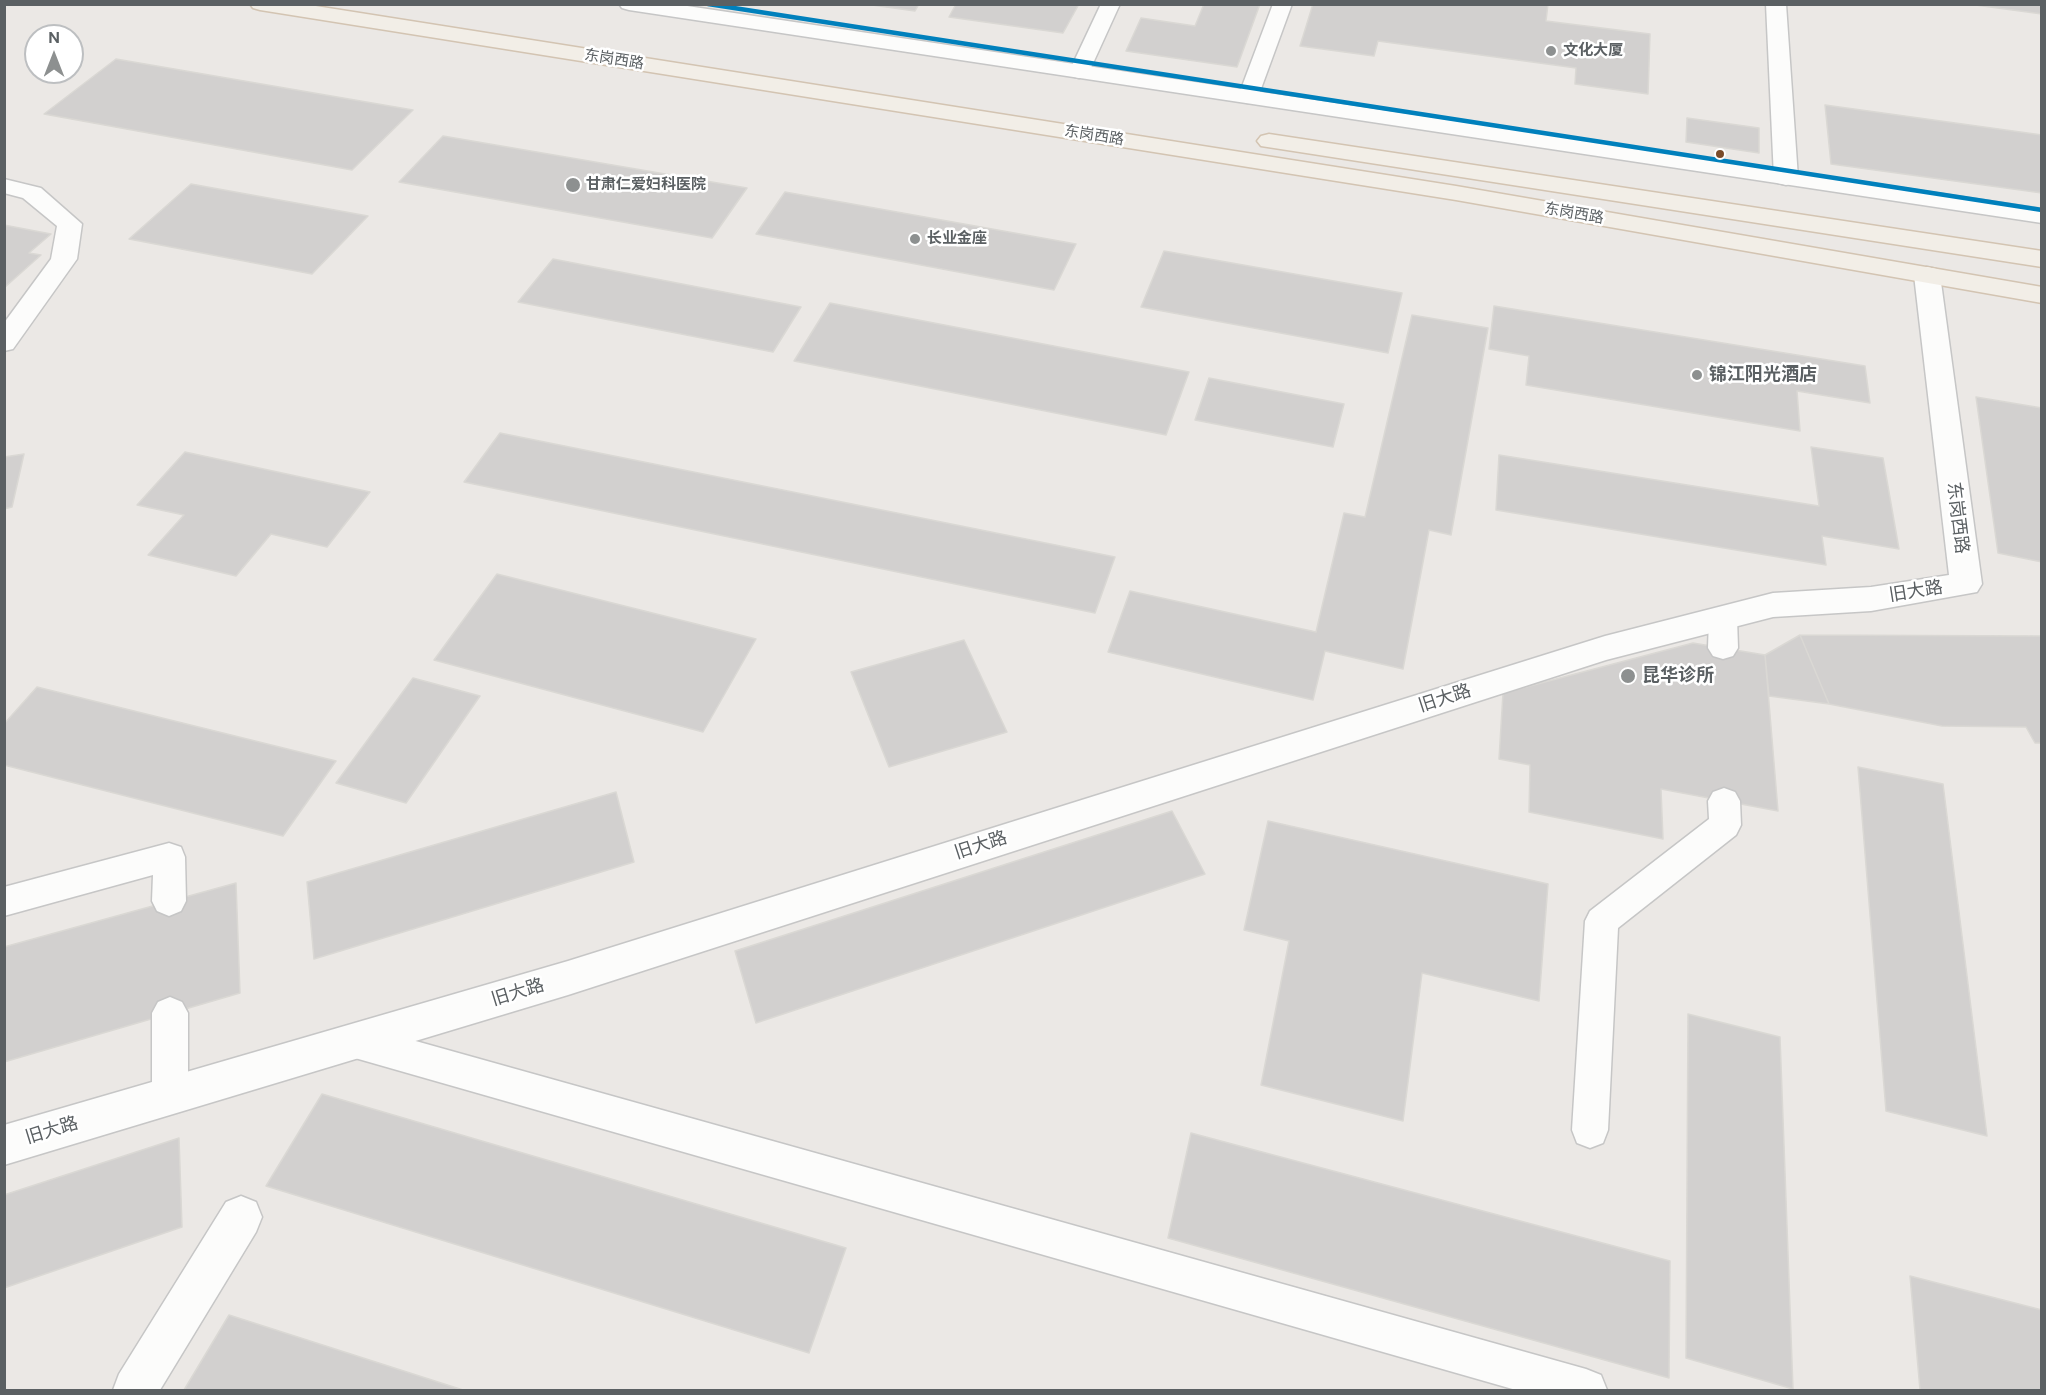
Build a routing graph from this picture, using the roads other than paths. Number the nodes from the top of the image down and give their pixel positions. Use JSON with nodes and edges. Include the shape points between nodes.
{"nodes":[{"id":1,"x":260,"y":4,"type":"edge"},
{"id":2,"x":390,"y":4,"type":"edge"},
{"id":3,"x":629,"y":4,"type":"edge"},
{"id":4,"x":1111,"y":4,"type":"edge"},
{"id":5,"x":1283,"y":4,"type":"edge"},
{"id":6,"x":1776,"y":4,"type":"edge"},
{"id":7,"x":1079,"y":72,"type":"junction"},
{"id":8,"x":1248,"y":98,"type":"junction"},
{"id":9,"x":1025,"y":103,"type":"dead end"},
{"id":10,"x":1248,"y":138,"type":"dead end"},
{"id":11,"x":1786,"y":178,"type":"junction"},
{"id":12,"x":4,"y":186,"type":"edge"},
{"id":13,"x":2042,"y":216,"type":"edge"},
{"id":14,"x":2042,"y":259,"type":"edge"},
{"id":15,"x":1927,"y":275,"type":"junction"},
{"id":16,"x":2042,"y":295,"type":"edge"},
{"id":17,"x":4,"y":343,"type":"edge"},
{"id":18,"x":1966,"y":584,"type":"joint"},
{"id":19,"x":1724,"y":801,"type":"dead end"},
{"id":20,"x":169,"y":901,"type":"dead end"},
{"id":21,"x":4,"y":902,"type":"edge"},
{"id":22,"x":170,"y":1013,"type":"dead end"},
{"id":23,"x":355,"y":1041,"type":"junction"},
{"id":24,"x":170,"y":1096,"type":"junction"},
{"id":25,"x":1590,"y":1130,"type":"dead end"},
{"id":26,"x":4,"y":1145,"type":"edge"},
{"id":27,"x":241,"y":1217,"type":"dead end"},
{"id":28,"x":135,"y":1390,"type":"edge"},
{"id":29,"x":1586,"y":1390,"type":"edge"}],
"edges":[{"from":1,"to":15,"type":"main road","name":"东岗西路","via":[[1444,192]]},
{"from":2,"to":9,"type":"main road","name":"东岗西路"},
{"from":3,"to":7,"type":"street"},
{"from":4,"to":7,"type":"lane"},
{"from":5,"to":8,"type":"lane"},
{"from":6,"to":11,"type":"street"},
{"from":7,"to":8,"type":"street"},
{"from":8,"to":11,"type":"street"},
{"from":10,"to":14,"type":"main road","name":"东岗西路"},
{"from":11,"to":13,"type":"street"},
{"from":12,"to":17,"type":"street","via":[[32,193],[70,224],[64,259]]},
{"from":15,"to":16,"type":"main road","name":"东岗西路"},
{"from":15,"to":18,"type":"street","name":"东岗西路"},
{"from":18,"to":23,"type":"street","name":"旧大路","via":[[1870,599],[1773,605],[1723,633],[1605,648],[568,978]]},
{"from":19,"to":25,"type":"lane","via":[[1725,825],[1602,921]]},
{"from":20,"to":21,"type":"lane","via":[[169,857]]},
{"from":22,"to":24,"type":"lane"},
{"from":23,"to":24,"type":"street","name":"旧大路"},
{"from":23,"to":29,"type":"lane"},
{"from":24,"to":26,"type":"street","name":"旧大路"},
{"from":27,"to":28,"type":"street"}]}
